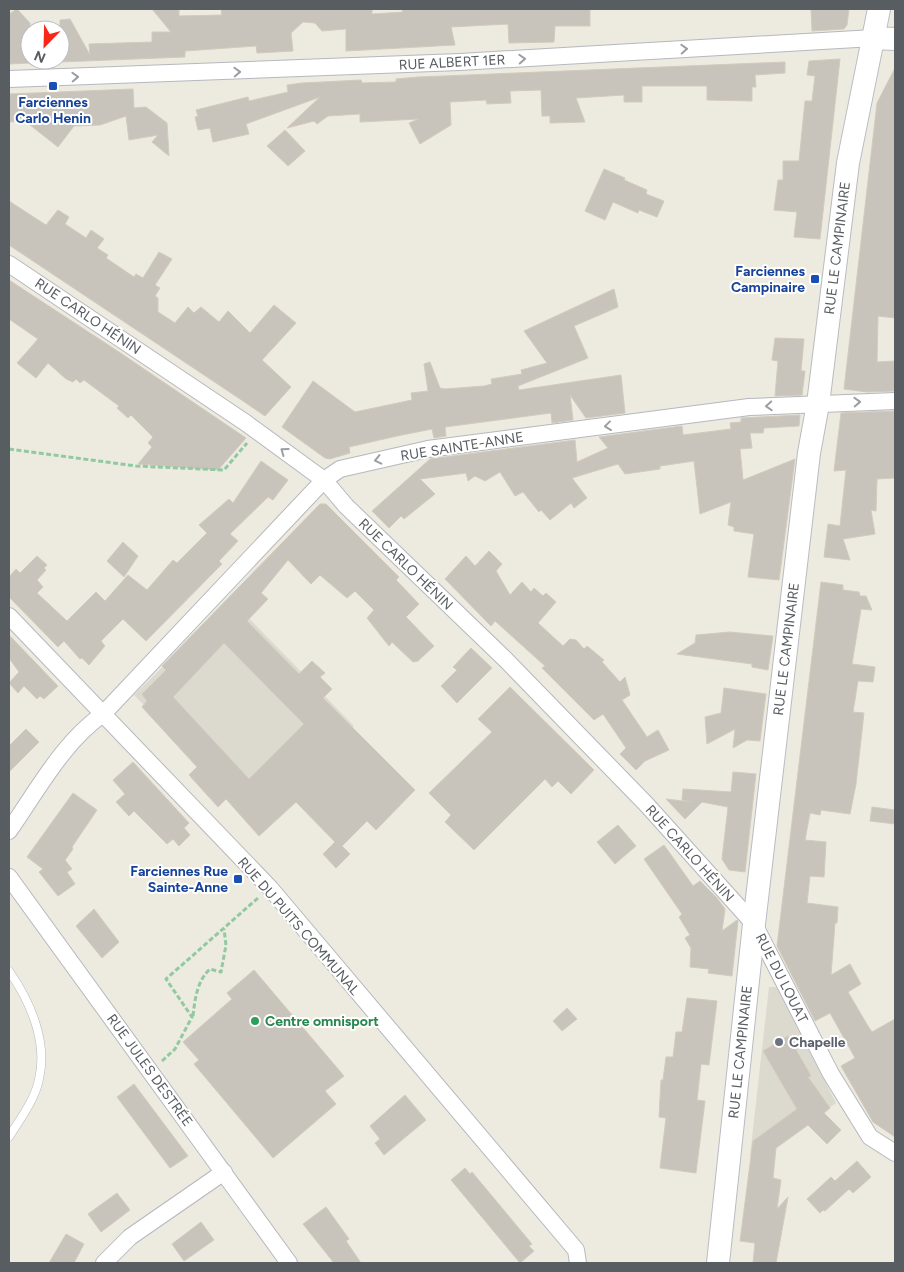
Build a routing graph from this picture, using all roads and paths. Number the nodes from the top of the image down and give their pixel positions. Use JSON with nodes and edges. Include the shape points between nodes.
{"nodes":[{"id":1,"x":879,"y":9,"type":"edge"},
{"id":2,"x":884,"y":38,"type":"edge"},
{"id":3,"x":9,"y":80,"type":"edge"},
{"id":4,"x":9,"y":264,"type":"edge"},
{"id":5,"x":895,"y":401,"type":"edge"},
{"id":6,"x":818,"y":404,"type":"junction"},
{"id":7,"x":257,"y":431,"type":"junction"},
{"id":8,"x":9,"y":449,"type":"edge"},
{"id":9,"x":324,"y":480,"type":"junction"},
{"id":10,"x":9,"y":616,"type":"edge"},
{"id":11,"x":103,"y":714,"type":"junction"},
{"id":12,"x":9,"y":831,"type":"edge"},
{"id":13,"x":9,"y":877,"type":"edge"},
{"id":14,"x":270,"y":888,"type":"junction"},
{"id":15,"x":754,"y":924,"type":"junction"},
{"id":16,"x":224,"y":929,"type":"junction"},
{"id":17,"x":9,"y":971,"type":"edge"},
{"id":18,"x":192,"y":1017,"type":"junction"},
{"id":19,"x":151,"y":1071,"type":"junction"},
{"id":20,"x":9,"y":1137,"type":"edge"},
{"id":21,"x":895,"y":1153,"type":"edge"},
{"id":22,"x":224,"y":1172,"type":"junction"},
{"id":23,"x":104,"y":1263,"type":"edge"},
{"id":24,"x":289,"y":1263,"type":"edge"},
{"id":25,"x":578,"y":1263,"type":"edge"},
{"id":26,"x":718,"y":1263,"type":"edge"}],
"edges":[{"from":1,"to":2,"type":"main road","name":"RUE LE CAMPINAIRE"},
{"from":3,"to":2,"type":"street","name":"RUE ALBERT 1ER","one_way":true,"via":[[450,63]]},
{"from":2,"to":6,"type":"main road","name":"RUE LE CAMPINAIRE","via":[[848,163]]},
{"from":4,"to":7,"type":"street","name":"RUE CARLO HÉNIN"},
{"from":6,"to":5,"type":"street","name":"RUE SAINTE-ANNE","one_way":true},
{"from":6,"to":9,"type":"street","name":"RUE SAINTE-ANNE","one_way":true,"via":[[749,407],[428,449],[340,469]]},
{"from":6,"to":15,"type":"main road","name":"RUE LE CAMPINAIRE","via":[[808,462]]},
{"from":7,"to":8,"type":"path","via":[[224,470],[136,466]]},
{"from":9,"to":7,"type":"street","name":"RUE CARLO HÉNIN","one_way":true},
{"from":9,"to":11,"type":"street","name":"RUE SAINTE-ANNE"},
{"from":9,"to":15,"type":"street","name":"RUE CARLO HÉNIN","via":[[346,506],[506,660],[647,804]]},
{"from":10,"to":11,"type":"street","name":"RUE DU PUITS COMMUNAL"},
{"from":11,"to":12,"type":"street","via":[[86,726]]},
{"from":11,"to":14,"type":"street","name":"RUE DU PUITS COMMUNAL"},
{"from":13,"to":19,"type":"street","name":"RUE JULES DESTRÉE"},
{"from":14,"to":16,"type":"path"},
{"from":14,"to":25,"type":"street","name":"RUE DU PUITS COMMUNAL","via":[[576,1250]]},
{"from":15,"to":21,"type":"street","name":"RUE DU LOUAT","via":[[831,1074],[870,1137]]},
{"from":15,"to":26,"type":"main road","name":"RUE LE CAMPINAIRE"},
{"from":16,"to":18,"type":"path","via":[[226,945],[221,972],[210,969],[201,977]]},
{"from":16,"to":18,"type":"path","via":[[166,978]]},
{"from":17,"to":20,"type":"lane","via":[[34,1018],[40,1038],[40,1079]]},
{"from":18,"to":19,"type":"path","via":[[175,1049]]},
{"from":19,"to":22,"type":"street","name":"RUE JULES DESTRÉE"},
{"from":22,"to":23,"type":"street","via":[[130,1237]]},
{"from":22,"to":24,"type":"street","name":"RUE JULES DESTRÉE"}]}
